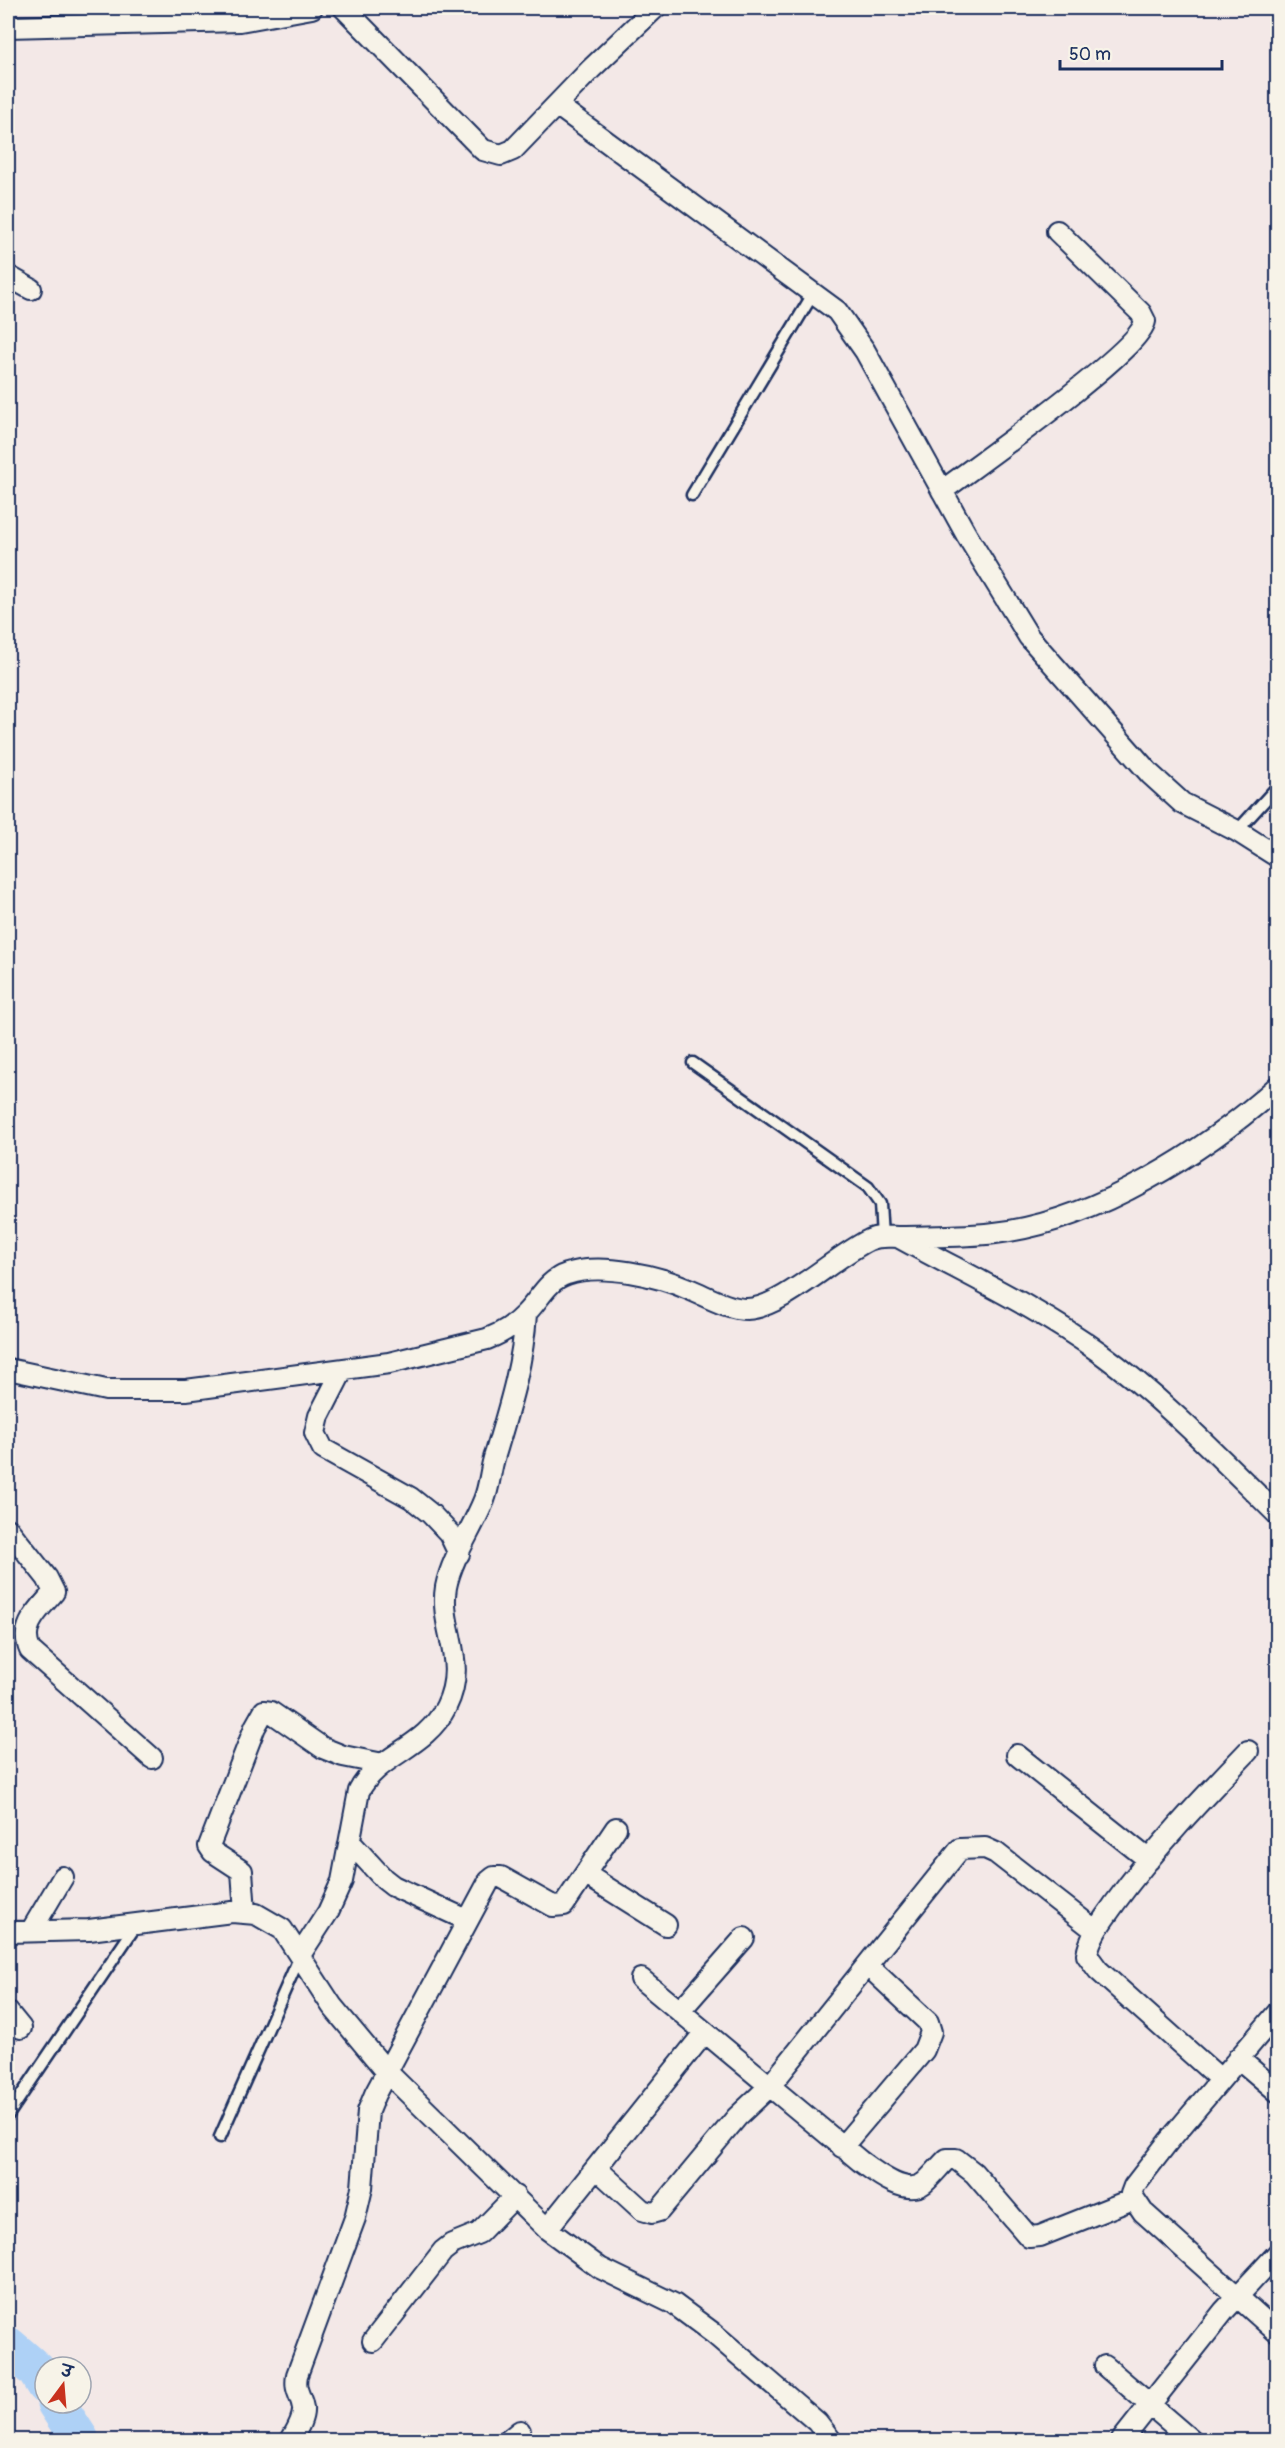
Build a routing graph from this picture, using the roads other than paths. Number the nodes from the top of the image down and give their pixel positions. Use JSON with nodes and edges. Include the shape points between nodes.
{"nodes":[{"id":1,"x":312,"y":8,"type":"edge"},
{"id":2,"x":344,"y":8,"type":"edge"},
{"id":3,"x":655,"y":8,"type":"edge"},
{"id":4,"x":8,"y":27,"type":"edge"},
{"id":5,"x":558,"y":106,"type":"junction"},
{"id":6,"x":1057,"y":231,"type":"dead end"},
{"id":7,"x":8,"y":276,"type":"edge"},
{"id":8,"x":31,"y":289,"type":"dead end"},
{"id":9,"x":813,"y":294,"type":"junction"},
{"id":10,"x":942,"y":491,"type":"junction"},
{"id":11,"x":692,"y":495,"type":"dead end"},
{"id":12,"x":1278,"y":786,"type":"edge"},
{"id":13,"x":1237,"y":831,"type":"junction"},
{"id":14,"x":1278,"y":857,"type":"edge"},
{"id":15,"x":693,"y":1063,"type":"dead end"},
{"id":16,"x":1278,"y":1086,"type":"edge"},
{"id":17,"x":890,"y":1237,"type":"junction"},
{"id":18,"x":526,"y":1314,"type":"junction"},
{"id":19,"x":8,"y":1370,"type":"edge"},
{"id":20,"x":342,"y":1371,"type":"junction"},
{"id":21,"x":1278,"y":1515,"type":"edge"},
{"id":22,"x":8,"y":1529,"type":"edge"},
{"id":23,"x":459,"y":1554,"type":"junction"},
{"id":24,"x":1248,"y":1751,"type":"dead end"},
{"id":25,"x":1017,"y":1755,"type":"dead end"},
{"id":26,"x":152,"y":1758,"type":"dead end"},
{"id":27,"x":383,"y":1764,"type":"junction"},
{"id":28,"x":616,"y":1828,"type":"dead end"},
{"id":29,"x":351,"y":1843,"type":"junction"},
{"id":30,"x":1149,"y":1860,"type":"junction"},
{"id":31,"x":585,"y":1874,"type":"junction"},
{"id":32,"x":63,"y":1877,"type":"dead end"},
{"id":33,"x":245,"y":1912,"type":"junction"},
{"id":34,"x":467,"y":1920,"type":"junction"},
{"id":35,"x":147,"y":1922,"type":"junction"},
{"id":36,"x":666,"y":1925,"type":"dead end"},
{"id":37,"x":31,"y":1930,"type":"junction"},
{"id":38,"x":1095,"y":1931,"type":"junction"},
{"id":39,"x":8,"y":1932,"type":"edge"},
{"id":40,"x":744,"y":1938,"type":"dead end"},
{"id":41,"x":300,"y":1955,"type":"junction"},
{"id":42,"x":867,"y":1965,"type":"junction"},
{"id":43,"x":640,"y":1979,"type":"dead end"},
{"id":44,"x":680,"y":2011,"type":"junction"},
{"id":45,"x":8,"y":2012,"type":"edge"},
{"id":46,"x":1278,"y":2012,"type":"edge"},
{"id":47,"x":21,"y":2028,"type":"dead end"},
{"id":48,"x":705,"y":2032,"type":"junction"},
{"id":49,"x":1238,"y":2058,"type":"junction"},
{"id":50,"x":387,"y":2072,"type":"junction"},
{"id":51,"x":1221,"y":2079,"type":"junction"},
{"id":52,"x":770,"y":2086,"type":"junction"},
{"id":53,"x":1278,"y":2092,"type":"edge"},
{"id":54,"x":8,"y":2115,"type":"edge"},
{"id":55,"x":219,"y":2137,"type":"dead end"},
{"id":56,"x":843,"y":2146,"type":"junction"},
{"id":57,"x":596,"y":2168,"type":"junction"},
{"id":58,"x":515,"y":2196,"type":"junction"},
{"id":59,"x":1132,"y":2199,"type":"junction"},
{"id":60,"x":547,"y":2229,"type":"junction"},
{"id":61,"x":1278,"y":2253,"type":"edge"},
{"id":62,"x":1235,"y":2297,"type":"junction"},
{"id":63,"x":1278,"y":2333,"type":"edge"},
{"id":64,"x":373,"y":2341,"type":"dead end"},
{"id":65,"x":1105,"y":2366,"type":"dead end"},
{"id":66,"x":1149,"y":2407,"type":"junction"},
{"id":67,"x":291,"y":2440,"type":"edge"},
{"id":68,"x":831,"y":2440,"type":"edge"},
{"id":69,"x":1122,"y":2440,"type":"edge"},
{"id":70,"x":1191,"y":2440,"type":"edge"}],
"edges":[{"from":1,"to":4,"type":"street","via":[[240,21]]},
{"from":2,"to":5,"type":"street","via":[[471,140],[490,154],[513,150]]},
{"from":3,"to":5,"type":"street"},
{"from":5,"to":9,"type":"street"},
{"from":6,"to":10,"type":"street","via":[[1141,313],[1145,321],[1142,331],[1100,370]]},
{"from":7,"to":8,"type":"street"},
{"from":9,"to":10,"type":"street","via":[[837,311],[852,329]]},
{"from":9,"to":11,"type":"lane"},
{"from":10,"to":13,"type":"street","via":[[1008,607],[1057,670],[1166,789],[1182,802]]},
{"from":12,"to":13,"type":"lane"},
{"from":13,"to":14,"type":"street"},
{"from":15,"to":17,"type":"lane","via":[[876,1194]]},
{"from":16,"to":17,"type":"street","via":[[1214,1138],[1149,1178],[1098,1203],[1036,1225],[995,1233]]},
{"from":17,"to":18,"type":"street","via":[[870,1239],[779,1297],[748,1309],[732,1307],[655,1277],[579,1271],[559,1277]]},
{"from":17,"to":21,"type":"street","via":[[1067,1330],[1100,1353],[1164,1406]]},
{"from":18,"to":20,"type":"street","via":[[502,1333],[487,1339],[407,1360]]},
{"from":18,"to":23,"type":"street","via":[[515,1393],[485,1498]]},
{"from":19,"to":20,"type":"street","via":[[106,1390],[157,1391]]},
{"from":20,"to":23,"type":"street","via":[[319,1416],[315,1433],[323,1449],[411,1498],[449,1533]]},
{"from":22,"to":26,"type":"street","via":[[54,1592],[26,1627],[30,1650]]},
{"from":23,"to":27,"type":"street","via":[[448,1579],[445,1599],[455,1667],[447,1704],[439,1721],[424,1737]]},
{"from":24,"to":30,"type":"street"},
{"from":25,"to":30,"type":"street"},
{"from":27,"to":29,"type":"street","via":[[359,1791]]},
{"from":27,"to":33,"type":"street","via":[[323,1748],[264,1711],[209,1846],[242,1871]]},
{"from":28,"to":31,"type":"street"},
{"from":29,"to":34,"type":"street","via":[[393,1886]]},
{"from":29,"to":41,"type":"street","via":[[336,1896]]},
{"from":30,"to":38,"type":"street"},
{"from":31,"to":34,"type":"street","via":[[559,1906],[494,1877]]},
{"from":31,"to":36,"type":"street"},
{"from":32,"to":37,"type":"street"},
{"from":33,"to":35,"type":"street"},
{"from":33,"to":41,"type":"street","via":[[282,1929]]},
{"from":34,"to":50,"type":"street"},
{"from":35,"to":37,"type":"street","via":[[88,1930]]},
{"from":35,"to":54,"type":"lane"},
{"from":37,"to":39,"type":"street"},
{"from":38,"to":42,"type":"street","via":[[996,1853],[972,1846],[960,1849]]},
{"from":38,"to":51,"type":"street","via":[[1087,1955],[1091,1963]]},
{"from":40,"to":44,"type":"street"},
{"from":41,"to":50,"type":"street","via":[[342,2020]]},
{"from":41,"to":55,"type":"lane"},
{"from":42,"to":52,"type":"street"},
{"from":42,"to":56,"type":"street","via":[[928,2022],[930,2032],[924,2050]]},
{"from":43,"to":44,"type":"street"},
{"from":44,"to":48,"type":"street"},
{"from":45,"to":47,"type":"street"},
{"from":46,"to":49,"type":"street"},
{"from":48,"to":52,"type":"street"},
{"from":48,"to":57,"type":"street"},
{"from":49,"to":51,"type":"street"},
{"from":49,"to":53,"type":"street"},
{"from":50,"to":58,"type":"street"},
{"from":50,"to":67,"type":"street","via":[[368,2111],[362,2188],[355,2218],[297,2375],[296,2393],[303,2408]]},
{"from":51,"to":59,"type":"street","via":[[1134,2187]]},
{"from":52,"to":56,"type":"street"},
{"from":52,"to":57,"type":"street","via":[[737,2117],[659,2211],[642,2210]]},
{"from":56,"to":59,"type":"street","via":[[883,2177],[913,2187],[922,2185],[947,2159],[956,2158],[974,2173],[1029,2237]]},
{"from":57,"to":60,"type":"street"},
{"from":58,"to":60,"type":"street"},
{"from":58,"to":64,"type":"street","via":[[479,2233],[443,2251]]},
{"from":59,"to":62,"type":"street"},
{"from":60,"to":68,"type":"street","via":[[579,2255],[658,2295],[713,2333],[817,2422]]},
{"from":61,"to":62,"type":"street"},
{"from":62,"to":63,"type":"street"},
{"from":62,"to":66,"type":"street"},
{"from":65,"to":66,"type":"street"},
{"from":66,"to":69,"type":"street"},
{"from":66,"to":70,"type":"street"}]}
